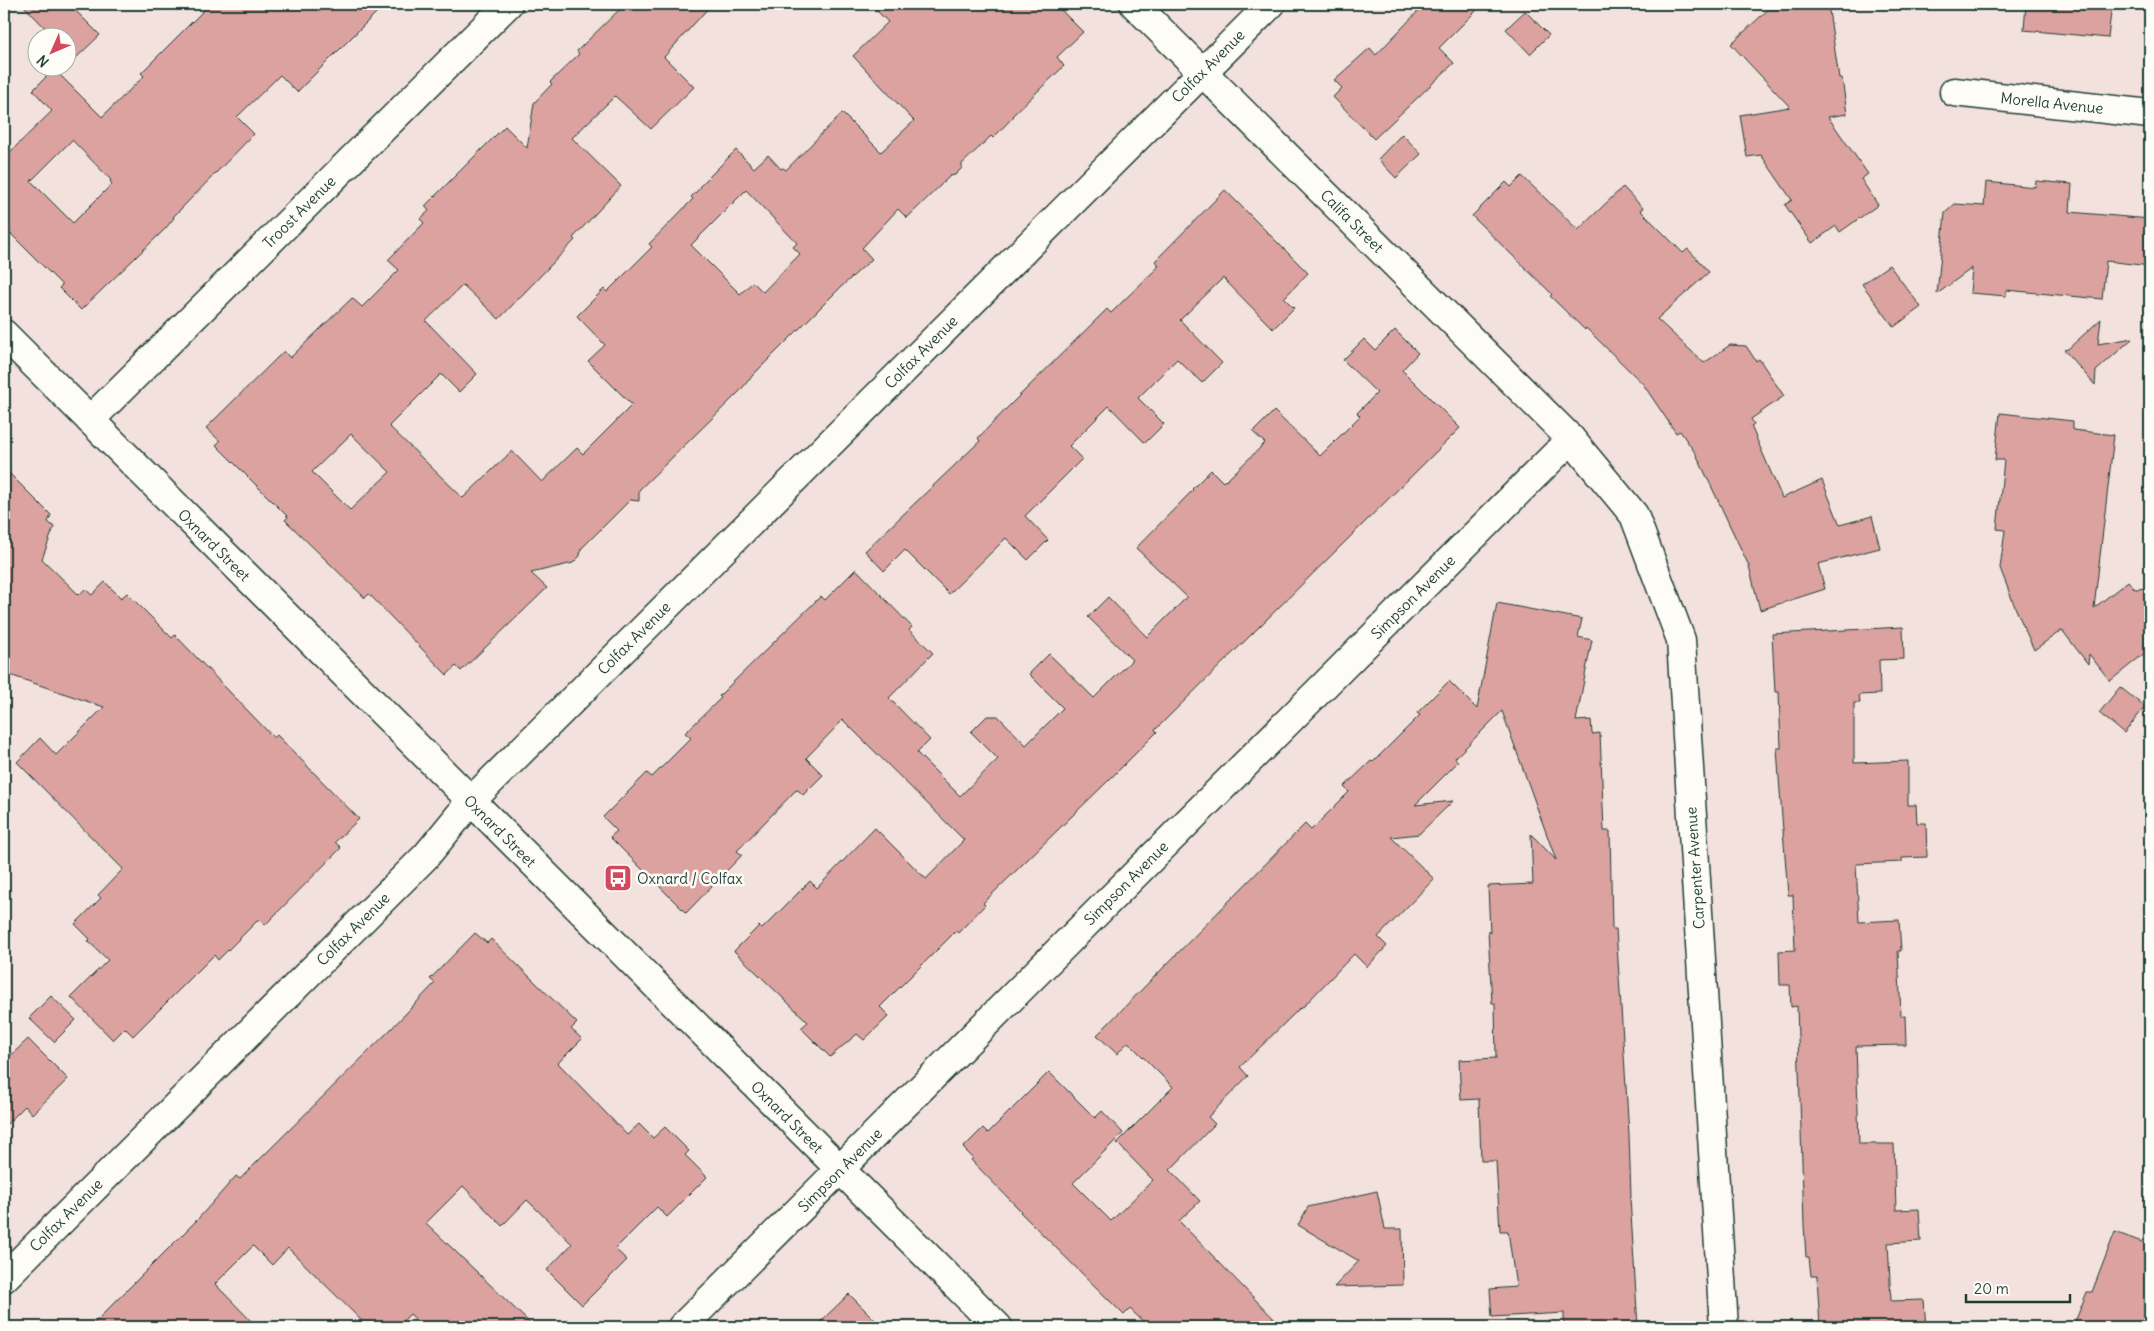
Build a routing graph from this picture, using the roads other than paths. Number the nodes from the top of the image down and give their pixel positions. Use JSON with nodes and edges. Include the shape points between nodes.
{"nodes":[{"id":1,"x":508,"y":4,"type":"edge"},
{"id":2,"x":1134,"y":4,"type":"edge"},
{"id":3,"x":1271,"y":4,"type":"edge"},
{"id":4,"x":1202,"y":72,"type":"junction"},
{"id":5,"x":1954,"y":92,"type":"dead end"},
{"id":6,"x":2150,"y":114,"type":"edge"},
{"id":7,"x":4,"y":334,"type":"edge"},
{"id":8,"x":90,"y":420,"type":"junction"},
{"id":9,"x":1571,"y":439,"type":"junction"},
{"id":10,"x":471,"y":801,"type":"junction"},
{"id":11,"x":840,"y":1170,"type":"junction"},
{"id":12,"x":4,"y":1278,"type":"edge"},
{"id":13,"x":682,"y":1327,"type":"edge"},
{"id":14,"x":998,"y":1327,"type":"edge"},
{"id":15,"x":1724,"y":1327,"type":"edge"}],
"edges":[{"from":1,"to":8,"type":"street","name":"Troost Avenue"},
{"from":2,"to":4,"type":"street","name":"Califa Street"},
{"from":3,"to":4,"type":"street","name":"Colfax Avenue"},
{"from":4,"to":9,"type":"street","name":"Califa Street"},
{"from":4,"to":10,"type":"street","name":"Colfax Avenue"},
{"from":5,"to":6,"type":"street","name":"Morella Avenue"},
{"from":7,"to":8,"type":"street","name":"Oxnard Street"},
{"from":8,"to":10,"type":"street","name":"Oxnard Street"},
{"from":9,"to":11,"type":"street","name":"Simpson Avenue"},
{"from":9,"to":15,"type":"street","name":"Carpenter Avenue","via":[[1634,515],[1681,640]]},
{"from":10,"to":11,"type":"street","name":"Oxnard Street"},
{"from":10,"to":12,"type":"street","name":"Colfax Avenue","via":[[426,856]]},
{"from":11,"to":13,"type":"street","name":"Simpson Avenue"},
{"from":11,"to":14,"type":"street","name":"Oxnard Street"}]}
